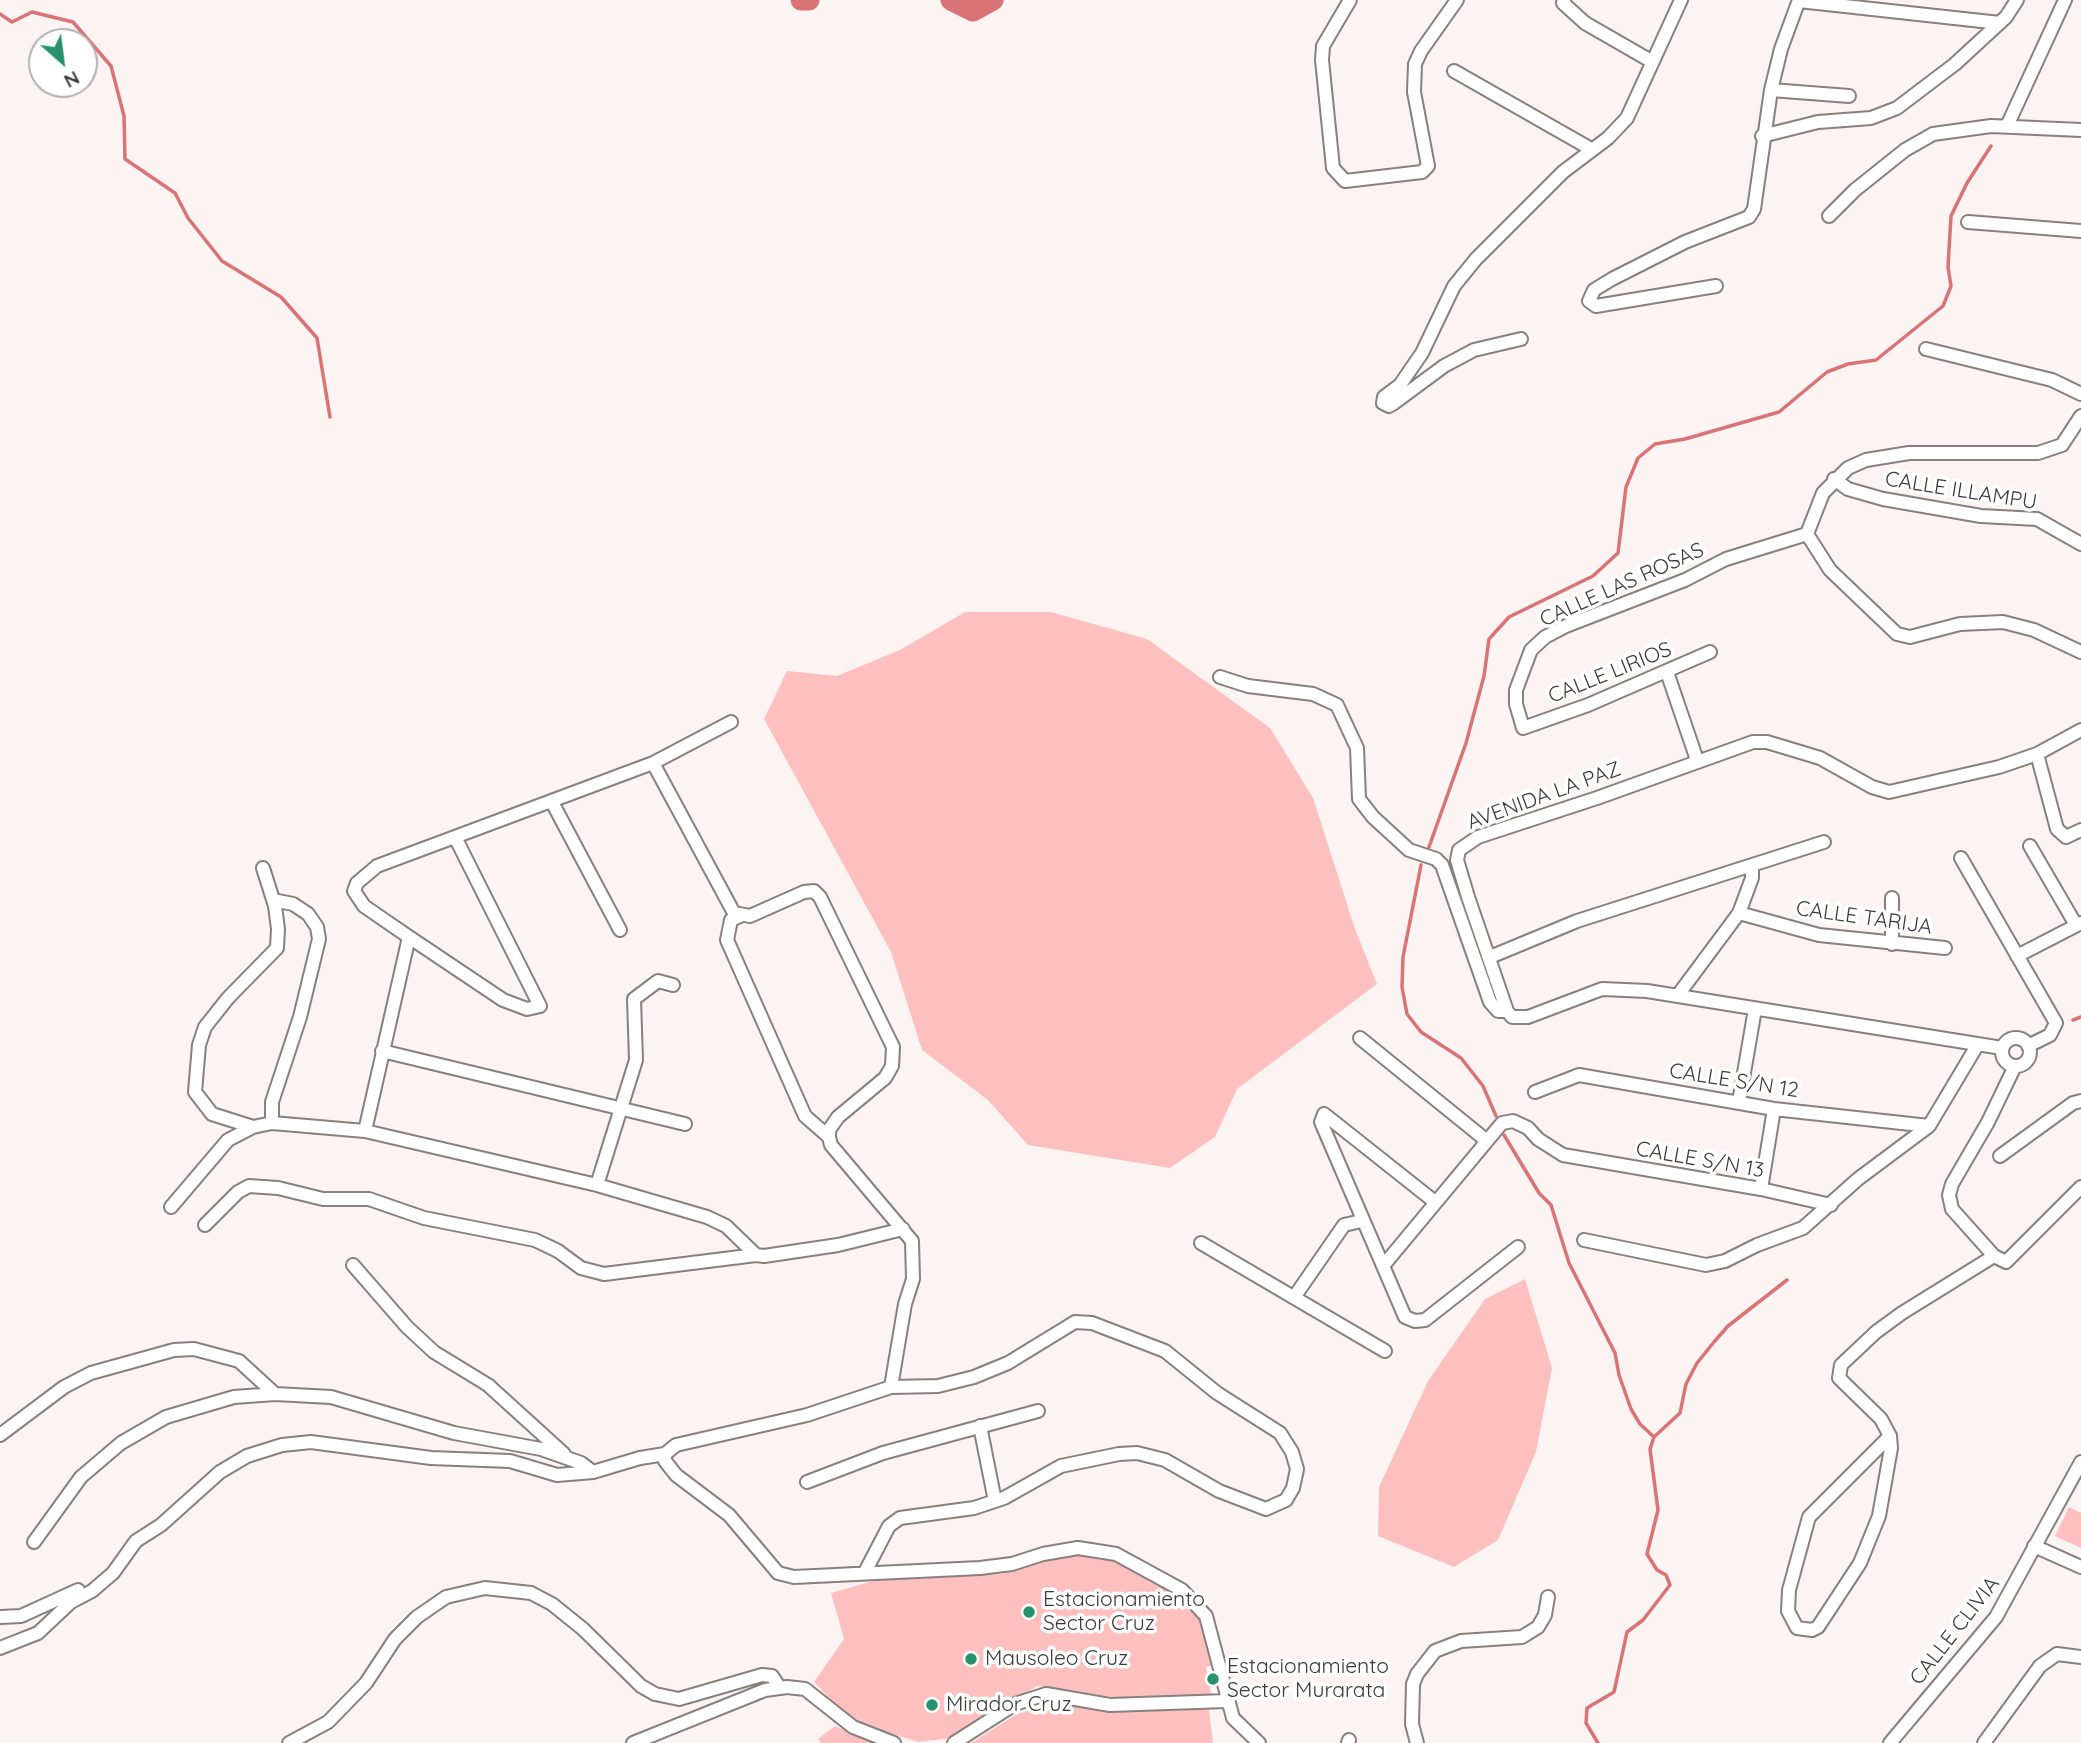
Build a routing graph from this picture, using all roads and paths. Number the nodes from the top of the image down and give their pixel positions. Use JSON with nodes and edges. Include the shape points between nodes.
{"nodes":[{"id":1,"x":1350,"y":0,"type":"edge"},
{"id":2,"x":1457,"y":0,"type":"edge"},
{"id":3,"x":1564,"y":0,"type":"edge"},
{"id":4,"x":1681,"y":0,"type":"edge"},
{"id":5,"x":1799,"y":0,"type":"edge"},
{"id":6,"x":2017,"y":0,"type":"edge"},
{"id":7,"x":2065,"y":0,"type":"edge"},
{"id":8,"x":2000,"y":23,"type":"junction"},
{"id":9,"x":1651,"y":61,"type":"junction"},
{"id":10,"x":1454,"y":71,"type":"dead end"},
{"id":11,"x":1771,"y":90,"type":"junction"},
{"id":12,"x":1849,"y":96,"type":"dead end"},
{"id":13,"x":2007,"y":126,"type":"junction"},
{"id":14,"x":2081,"y":130,"type":"edge"},
{"id":15,"x":1762,"y":136,"type":"junction"},
{"id":16,"x":1591,"y":149,"type":"junction"},
{"id":17,"x":1829,"y":216,"type":"dead end"},
{"id":18,"x":1968,"y":222,"type":"dead end"},
{"id":19,"x":2081,"y":230,"type":"edge"},
{"id":20,"x":1716,"y":286,"type":"dead end"},
{"id":21,"x":1521,"y":338,"type":"dead end"},
{"id":22,"x":1926,"y":349,"type":"dead end"},
{"id":23,"x":2081,"y":394,"type":"edge"},
{"id":24,"x":2081,"y":416,"type":"edge"},
{"id":25,"x":2075,"y":440,"type":"edge"},
{"id":26,"x":1834,"y":479,"type":"junction"},
{"id":27,"x":1807,"y":534,"type":"junction"},
{"id":28,"x":2081,"y":544,"type":"edge"},
{"id":29,"x":1710,"y":652,"type":"dead end"},
{"id":30,"x":2081,"y":653,"type":"edge"},
{"id":31,"x":1667,"y":672,"type":"junction"},
{"id":32,"x":1220,"y":677,"type":"dead end"},
{"id":33,"x":731,"y":722,"type":"dead end"},
{"id":34,"x":1523,"y":728,"type":"joint"},
{"id":35,"x":2081,"y":730,"type":"edge"},
{"id":36,"x":2037,"y":754,"type":"junction"},
{"id":37,"x":1697,"y":760,"type":"junction"},
{"id":38,"x":653,"y":763,"type":"junction"},
{"id":39,"x":552,"y":802,"type":"junction"},
{"id":40,"x":2081,"y":830,"type":"edge"},
{"id":41,"x":455,"y":837,"type":"junction"},
{"id":42,"x":1824,"y":842,"type":"dead end"},
{"id":43,"x":2030,"y":846,"type":"dead end"},
{"id":44,"x":1961,"y":858,"type":"dead end"},
{"id":45,"x":1752,"y":867,"type":"junction"},
{"id":46,"x":263,"y":868,"type":"dead end"},
{"id":47,"x":1892,"y":898,"type":"dead end"},
{"id":48,"x":273,"y":900,"type":"junction"},
{"id":49,"x":1739,"y":913,"type":"junction"},
{"id":50,"x":740,"y":916,"type":"junction"},
{"id":51,"x":2078,"y":924,"type":"edge"},
{"id":52,"x":620,"y":930,"type":"dead end"},
{"id":53,"x":409,"y":937,"type":"junction"},
{"id":54,"x":1892,"y":944,"type":"junction"},
{"id":55,"x":1944,"y":948,"type":"dead end"},
{"id":56,"x":1490,"y":957,"type":"junction"},
{"id":57,"x":2017,"y":957,"type":"junction"},
{"id":58,"x":673,"y":985,"type":"dead end"},
{"id":59,"x":1678,"y":995,"type":"junction"},
{"id":60,"x":1755,"y":1009,"type":"junction"},
{"id":61,"x":1507,"y":1011,"type":"junction"},
{"id":62,"x":1360,"y":1038,"type":"dead end"},
{"id":63,"x":1978,"y":1044,"type":"junction"},
{"id":64,"x":2028,"y":1046,"type":"junction"},
{"id":65,"x":2002,"y":1048,"type":"junction"},
{"id":66,"x":382,"y":1051,"type":"junction"},
{"id":67,"x":2015,"y":1066,"type":"junction"},
{"id":68,"x":1535,"y":1092,"type":"dead end"},
{"id":69,"x":2081,"y":1101,"type":"edge"},
{"id":70,"x":1739,"y":1102,"type":"junction"},
{"id":71,"x":620,"y":1108,"type":"junction"},
{"id":72,"x":1774,"y":1109,"type":"junction"},
{"id":73,"x":272,"y":1123,"type":"junction"},
{"id":74,"x":685,"y":1124,"type":"dead end"},
{"id":75,"x":253,"y":1126,"type":"junction"},
{"id":76,"x":1929,"y":1126,"type":"junction"},
{"id":77,"x":365,"y":1131,"type":"junction"},
{"id":78,"x":829,"y":1137,"type":"junction"},
{"id":79,"x":1487,"y":1141,"type":"junction"},
{"id":80,"x":2000,"y":1156,"type":"dead end"},
{"id":81,"x":597,"y":1185,"type":"junction"},
{"id":82,"x":2081,"y":1187,"type":"edge"},
{"id":83,"x":1761,"y":1189,"type":"junction"},
{"id":84,"x":1435,"y":1202,"type":"junction"},
{"id":85,"x":1831,"y":1205,"type":"junction"},
{"id":86,"x":171,"y":1208,"type":"dead end"},
{"id":87,"x":1362,"y":1221,"type":"junction"},
{"id":88,"x":205,"y":1225,"type":"dead end"},
{"id":89,"x":903,"y":1229,"type":"junction"},
{"id":90,"x":1584,"y":1240,"type":"dead end"},
{"id":91,"x":1201,"y":1242,"type":"dead end"},
{"id":92,"x":1518,"y":1247,"type":"dead end"},
{"id":93,"x":756,"y":1255,"type":"junction"},
{"id":94,"x":2000,"y":1259,"type":"junction"},
{"id":95,"x":353,"y":1265,"type":"dead end"},
{"id":96,"x":1383,"y":1266,"type":"junction"},
{"id":97,"x":1296,"y":1296,"type":"junction"},
{"id":98,"x":1385,"y":1351,"type":"dead end"},
{"id":99,"x":891,"y":1387,"type":"junction"},
{"id":100,"x":275,"y":1394,"type":"junction"},
{"id":101,"x":1038,"y":1411,"type":"dead end"},
{"id":102,"x":980,"y":1426,"type":"junction"},
{"id":103,"x":0,"y":1435,"type":"edge"},
{"id":104,"x":1890,"y":1436,"type":"junction"},
{"id":105,"x":666,"y":1454,"type":"junction"},
{"id":106,"x":567,"y":1457,"type":"junction"},
{"id":107,"x":2081,"y":1462,"type":"edge"},
{"id":108,"x":593,"y":1472,"type":"junction"},
{"id":109,"x":807,"y":1482,"type":"dead end"},
{"id":110,"x":995,"y":1501,"type":"junction"},
{"id":111,"x":34,"y":1542,"type":"dead end"},
{"id":112,"x":2034,"y":1546,"type":"junction"},
{"id":113,"x":2081,"y":1567,"type":"edge"},
{"id":114,"x":865,"y":1572,"type":"junction"},
{"id":115,"x":99,"y":1584,"type":"junction"},
{"id":116,"x":1548,"y":1597,"type":"dead end"},
{"id":117,"x":0,"y":1616,"type":"edge"},
{"id":118,"x":0,"y":1648,"type":"edge"},
{"id":119,"x":2081,"y":1657,"type":"edge"},
{"id":120,"x":780,"y":1688,"type":"junction"},
{"id":121,"x":1227,"y":1701,"type":"junction"},
{"id":122,"x":289,"y":1743,"type":"edge"},
{"id":123,"x":633,"y":1743,"type":"edge"},
{"id":124,"x":894,"y":1743,"type":"edge"},
{"id":125,"x":954,"y":1743,"type":"edge"},
{"id":126,"x":1259,"y":1743,"type":"edge"},
{"id":127,"x":1417,"y":1743,"type":"edge"},
{"id":128,"x":1890,"y":1743,"type":"edge"},
{"id":129,"x":1984,"y":1743,"type":"edge"}],
"edges":[{"from":1,"to":2,"type":"street","via":[[1323,46],[1322,60],[1333,168],[1345,181],[1422,172],[1428,166],[1414,92],[1415,64]]},
{"from":3,"to":9,"type":"street","via":[[1585,23]]},
{"from":4,"to":9,"type":"street"},
{"from":5,"to":8,"type":"street"},
{"from":5,"to":11,"type":"street"},
{"from":6,"to":8,"type":"street"},
{"from":7,"to":13,"type":"street"},
{"from":8,"to":15,"type":"street","via":[[1897,107],[1871,118],[1818,122]]},
{"from":9,"to":16,"type":"street","via":[[1627,118]]},
{"from":10,"to":16,"type":"street"},
{"from":11,"to":12,"type":"street"},
{"from":11,"to":15,"type":"street"},
{"from":13,"to":14,"type":"street"},
{"from":13,"to":17,"type":"street","via":[[1933,134],[1905,150]]},
{"from":15,"to":20,"type":"street","via":[[1754,209],[1749,218],[1685,242],[1612,279],[1594,290],[1588,301],[1596,306]]},
{"from":16,"to":21,"type":"street","via":[[1563,172],[1454,286],[1422,353],[1383,403],[1389,406],[1474,350]]},
{"from":18,"to":19,"type":"street"},
{"from":22,"to":23,"type":"street","via":[[2052,380]]},
{"from":24,"to":25,"type":"street"},
{"from":25,"to":26,"type":"street","via":[[2038,453],[1882,456],[1848,468]]},
{"from":26,"to":27,"type":"street","via":[[1823,493]]},
{"from":26,"to":28,"type":"street","name":"CALLE ILLAMPU","via":[[1848,489],[1884,499],[1981,516],[2038,519]]},
{"from":27,"to":30,"type":"street","via":[[1830,570],[1897,634],[1910,637],[1960,624],[2003,622],[2034,630]]},
{"from":27,"to":34,"type":"street","name":"CALLE LAS ROSAS","via":[[1726,559],[1545,638],[1531,650],[1516,690]]},
{"from":29,"to":31,"type":"street","name":"CALLE LIRIOS"},
{"from":31,"to":34,"type":"street","name":"CALLE LIRIOS"},
{"from":31,"to":37,"type":"street"},
{"from":32,"to":61,"type":"street","via":[[1248,686],[1313,694],[1337,705],[1357,748],[1359,799],[1409,850],[1442,865],[1490,1002],[1499,1011]]},
{"from":33,"to":38,"type":"street"},
{"from":35,"to":36,"type":"street","name":"AVENIDA LA PAZ"},
{"from":36,"to":37,"type":"street","name":"AVENIDA LA PAZ","via":[[1889,792],[1820,758],[1767,741]]},
{"from":36,"to":40,"type":"street","via":[[2057,829],[2066,837]]},
{"from":37,"to":56,"type":"street","name":"AVENIDA LA PAZ","via":[[1467,842],[1457,860]]},
{"from":38,"to":39,"type":"street"},
{"from":38,"to":50,"type":"street","via":[[728,904]]},
{"from":39,"to":41,"type":"street"},
{"from":39,"to":52,"type":"street"},
{"from":41,"to":53,"type":"street","via":[[377,866],[356,883],[354,891],[364,906]]},
{"from":41,"to":53,"type":"street","via":[[540,1006],[527,1009],[503,1000]]},
{"from":42,"to":45,"type":"street"},
{"from":43,"to":51,"type":"street"},
{"from":44,"to":57,"type":"street"},
{"from":45,"to":49,"type":"street"},
{"from":45,"to":56,"type":"street","via":[[1577,921]]},
{"from":46,"to":48,"type":"street"},
{"from":47,"to":54,"type":"street"},
{"from":48,"to":73,"type":"street","via":[[293,904],[308,914],[319,939],[272,1102]]},
{"from":48,"to":75,"type":"street","via":[[277,948],[205,1027],[195,1080],[197,1098],[212,1114]]},
{"from":49,"to":54,"type":"street","name":"CALLE TARIJA","via":[[1819,935]]},
{"from":49,"to":59,"type":"street"},
{"from":50,"to":78,"type":"street","via":[[731,920],[727,940],[805,1116]]},
{"from":50,"to":78,"type":"street","via":[[814,891],[893,1047],[892,1066],[885,1078],[838,1117]]},
{"from":51,"to":57,"type":"street"},
{"from":53,"to":66,"type":"street"},
{"from":54,"to":55,"type":"street","name":"CALLE TARIJA"},
{"from":56,"to":61,"type":"street","name":"AVENIDA LA PAZ"},
{"from":57,"to":64,"type":"street","via":[[2056,1023],[2050,1035]]},
{"from":58,"to":71,"type":"street","via":[[658,981],[634,999],[636,1060]]},
{"from":59,"to":60,"type":"street"},
{"from":59,"to":61,"type":"street","via":[[1602,989],[1528,1017],[1513,1017]]},
{"from":60,"to":63,"type":"street"},
{"from":60,"to":70,"type":"street"},
{"from":62,"to":79,"type":"street"},
{"from":63,"to":65,"type":"street"},
{"from":63,"to":76,"type":"street"},
{"from":64,"to":65,"type":"street","via":[[2014,1038]]},
{"from":64,"to":67,"type":"street","via":[[2026,1061]]},
{"from":65,"to":67,"type":"street","via":[[2005,1060]]},
{"from":66,"to":71,"type":"street"},
{"from":66,"to":77,"type":"street"},
{"from":67,"to":94,"type":"street","via":[[1949,1195],[1956,1215]]},
{"from":68,"to":70,"type":"street","name":"CALLE S/N 12","via":[[1579,1075]]},
{"from":69,"to":80,"type":"street"},
{"from":70,"to":72,"type":"street","name":"CALLE S/N 12"},
{"from":71,"to":74,"type":"street"},
{"from":71,"to":81,"type":"street"},
{"from":72,"to":76,"type":"street","name":"CALLE S/N 12"},
{"from":72,"to":83,"type":"street"},
{"from":73,"to":75,"type":"street"},
{"from":73,"to":77,"type":"street"},
{"from":75,"to":86,"type":"street","via":[[228,1140]]},
{"from":76,"to":85,"type":"street","via":[[1857,1179]]},
{"from":77,"to":81,"type":"street"},
{"from":78,"to":89,"type":"street"},
{"from":79,"to":83,"type":"street","name":"CALLE S/N 13","via":[[1502,1122],[1513,1121],[1563,1155]]},
{"from":79,"to":84,"type":"street"},
{"from":81,"to":93,"type":"street","via":[[707,1217],[726,1226]]},
{"from":82,"to":94,"type":"street"},
{"from":83,"to":85,"type":"street","name":"CALLE S/N 13"},
{"from":84,"to":87,"type":"street","via":[[1324,1114],[1321,1122]]},
{"from":84,"to":96,"type":"street"},
{"from":85,"to":90,"type":"street","via":[[1803,1228],[1717,1264]]},
{"from":87,"to":96,"type":"street"},
{"from":87,"to":97,"type":"street","via":[[1344,1224]]},
{"from":88,"to":93,"type":"street","via":[[249,1186],[323,1199],[369,1199],[424,1218],[535,1240],[581,1268],[604,1274]]},
{"from":89,"to":93,"type":"street","via":[[838,1245]]},
{"from":89,"to":99,"type":"street","via":[[912,1241],[913,1279]]},
{"from":91,"to":97,"type":"street"},
{"from":92,"to":96,"type":"street","via":[[1425,1320],[1405,1317]]},
{"from":94,"to":104,"type":"street","via":[[1894,1319],[1841,1365],[1839,1378],[1881,1419]]},
{"from":95,"to":106,"type":"street","via":[[434,1352],[488,1385]]},
{"from":97,"to":98,"type":"street"},
{"from":99,"to":105,"type":"street","via":[[807,1415],[676,1446]]},
{"from":99,"to":110,"type":"street","via":[[938,1387],[974,1377],[1008,1363],[1074,1322],[1092,1323],[1165,1351],[1217,1393],[1253,1413],[1280,1433],[1297,1469],[1286,1500],[1266,1509],[1219,1491],[1165,1460],[1137,1453],[1061,1466]]},
{"from":100,"to":103,"type":"street","via":[[239,1361],[194,1349],[174,1350],[91,1373],[64,1387]]},
{"from":100,"to":106,"type":"street","via":[[331,1397],[454,1433],[509,1441]]},
{"from":100,"to":111,"type":"street","via":[[196,1406],[131,1437],[81,1477]]},
{"from":101,"to":102,"type":"street"},
{"from":102,"to":109,"type":"street","via":[[883,1452]]},
{"from":102,"to":110,"type":"street"},
{"from":104,"to":104,"type":"street","via":[[1809,1517],[1789,1590],[1788,1611],[1797,1628],[1818,1627],[1860,1563],[1878,1516]]},
{"from":105,"to":108,"type":"street"},
{"from":105,"to":114,"type":"street","via":[[667,1466],[729,1515],[778,1573],[822,1578]]},
{"from":106,"to":108,"type":"street"},
{"from":107,"to":112,"type":"street","name":"CALLE CLIVIA"},
{"from":108,"to":115,"type":"street","via":[[557,1475],[510,1461],[431,1458],[311,1442],[282,1445],[247,1456],[220,1472],[161,1525],[136,1541]]},
{"from":110,"to":114,"type":"street","via":[[900,1518],[889,1525]]},
{"from":112,"to":113,"type":"street"},
{"from":112,"to":128,"type":"street","name":"CALLE CLIVIA","via":[[1996,1617]]},
{"from":114,"to":121,"type":"street","via":[[980,1568],[1078,1549],[1116,1554],[1182,1590],[1206,1616]]},
{"from":115,"to":117,"type":"street","via":[[21,1616]]},
{"from":115,"to":118,"type":"street","via":[[71,1602],[38,1633]]},
{"from":116,"to":127,"type":"street","via":[[1545,1615],[1532,1632],[1511,1639],[1448,1644],[1429,1658],[1413,1684],[1412,1724]]},
{"from":119,"to":129,"type":"street","via":[[2057,1654],[2040,1666]]},
{"from":120,"to":122,"type":"street","via":[[772,1676],[762,1675],[680,1699],[655,1694],[552,1604],[531,1593],[485,1588],[446,1597],[417,1617],[395,1639],[366,1683],[328,1722]]},
{"from":120,"to":123,"type":"street"},
{"from":120,"to":124,"type":"street","via":[[805,1689],[853,1727]]},
{"from":121,"to":125,"type":"street","via":[[1110,1704],[1046,1694],[1015,1704]]},
{"from":121,"to":126,"type":"street","via":[[1233,1718]]}]}
